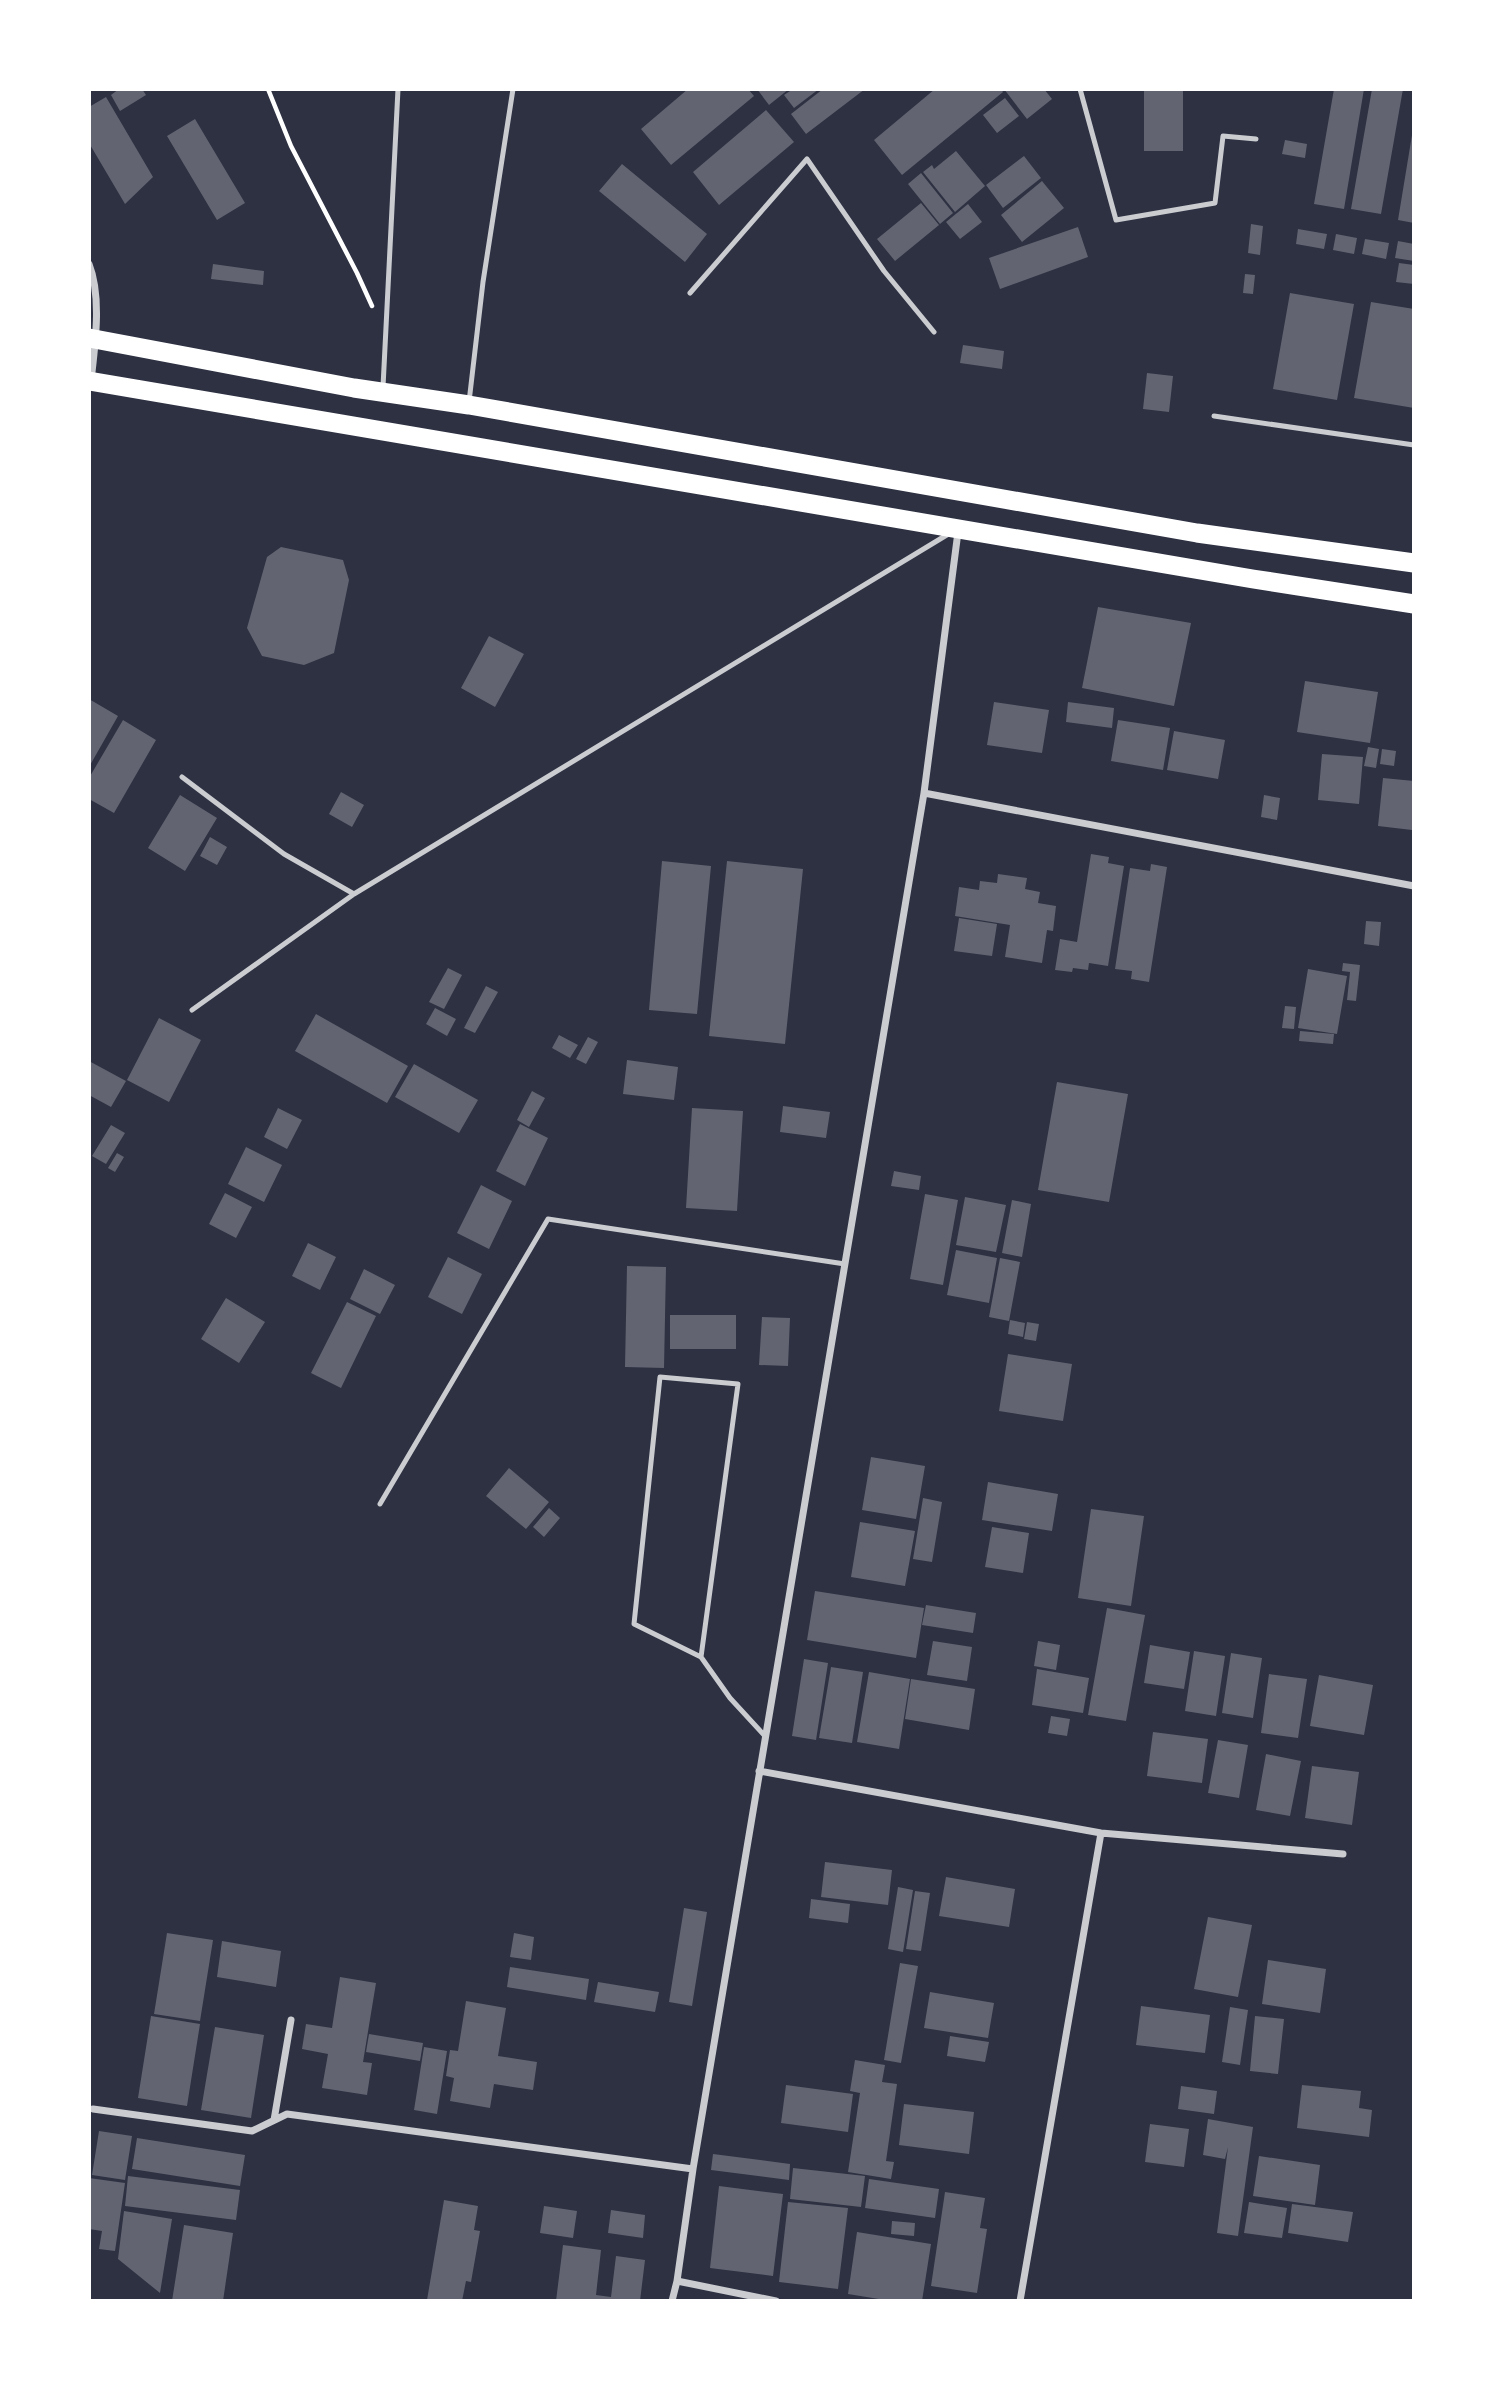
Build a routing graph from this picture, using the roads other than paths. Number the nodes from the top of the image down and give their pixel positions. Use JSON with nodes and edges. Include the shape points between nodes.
{"nodes":[{"id":1,"x":398,"y":89,"type":"edge"},
{"id":2,"x":513,"y":89,"type":"edge"},
{"id":3,"x":1080,"y":89,"type":"edge"},
{"id":4,"x":1256,"y":139,"type":"dead end"},
{"id":5,"x":89,"y":264,"type":"edge"},
{"id":6,"x":690,"y":293,"type":"dead end"},
{"id":7,"x":934,"y":332,"type":"dead end"},
{"id":8,"x":93,"y":339,"type":"edge"},
{"id":9,"x":90,"y":381,"type":"edge"},
{"id":10,"x":382,"y":393,"type":"junction"},
{"id":11,"x":469,"y":405,"type":"junction"},
{"id":12,"x":1214,"y":416,"type":"dead end"},
{"id":13,"x":1414,"y":444,"type":"edge"},
{"id":14,"x":959,"y":528,"type":"junction"},
{"id":15,"x":1414,"y":563,"type":"edge"},
{"id":16,"x":1414,"y":604,"type":"edge"},
{"id":17,"x":182,"y":778,"type":"dead end"},
{"id":18,"x":924,"y":793,"type":"junction"},
{"id":19,"x":1414,"y":886,"type":"edge"},
{"id":20,"x":354,"y":894,"type":"junction"},
{"id":21,"x":192,"y":1010,"type":"dead end"},
{"id":22,"x":845,"y":1264,"type":"junction"},
{"id":23,"x":380,"y":1504,"type":"dead end"},
{"id":24,"x":701,"y":1657,"type":"junction"},
{"id":25,"x":765,"y":1736,"type":"junction"},
{"id":26,"x":759,"y":1771,"type":"junction"},
{"id":27,"x":1101,"y":1833,"type":"junction"},
{"id":28,"x":1343,"y":1854,"type":"dead end"},
{"id":29,"x":291,"y":2020,"type":"dead end"},
{"id":30,"x":93,"y":2109,"type":"dead end"},
{"id":31,"x":274,"y":2120,"type":"junction"},
{"id":32,"x":692,"y":2169,"type":"junction"},
{"id":33,"x":677,"y":2281,"type":"junction"},
{"id":34,"x":672,"y":2301,"type":"edge"},
{"id":35,"x":776,"y":2301,"type":"edge"},
{"id":36,"x":1020,"y":2301,"type":"edge"}],
"edges":[{"from":1,"to":10,"type":"lane"},
{"from":2,"to":11,"type":"lane","via":[[482,282]]},
{"from":3,"to":4,"type":"lane","via":[[1116,220],[1215,203],[1223,136]]},
{"from":5,"to":8,"type":"street","via":[[94,276]]},
{"from":6,"to":7,"type":"lane","via":[[807,159],[884,271]]},
{"from":8,"to":9,"type":"street"},
{"from":8,"to":10,"type":"highway"},
{"from":9,"to":14,"type":"highway"},
{"from":10,"to":11,"type":"highway"},
{"from":11,"to":15,"type":"highway","via":[[1196,533]]},
{"from":12,"to":13,"type":"lane"},
{"from":14,"to":16,"type":"highway"},
{"from":14,"to":18,"type":"street"},
{"from":14,"to":20,"type":"lane"},
{"from":17,"to":20,"type":"lane","via":[[284,854]]},
{"from":18,"to":19,"type":"street"},
{"from":18,"to":22,"type":"street"},
{"from":20,"to":21,"type":"lane"},
{"from":22,"to":23,"type":"lane","via":[[548,1219]]},
{"from":22,"to":25,"type":"street"},
{"from":24,"to":24,"type":"lane","via":[[634,1624],[660,1377],[738,1384]]},
{"from":24,"to":25,"type":"lane"},
{"from":25,"to":26,"type":"street"},
{"from":26,"to":27,"type":"street"},
{"from":26,"to":32,"type":"street"},
{"from":27,"to":28,"type":"street"},
{"from":27,"to":36,"type":"street"},
{"from":29,"to":31,"type":"street"},
{"from":30,"to":31,"type":"street","via":[[252,2131]]},
{"from":31,"to":32,"type":"street","via":[[287,2114]]},
{"from":32,"to":33,"type":"street"},
{"from":33,"to":34,"type":"street"},
{"from":33,"to":35,"type":"street"}]}
